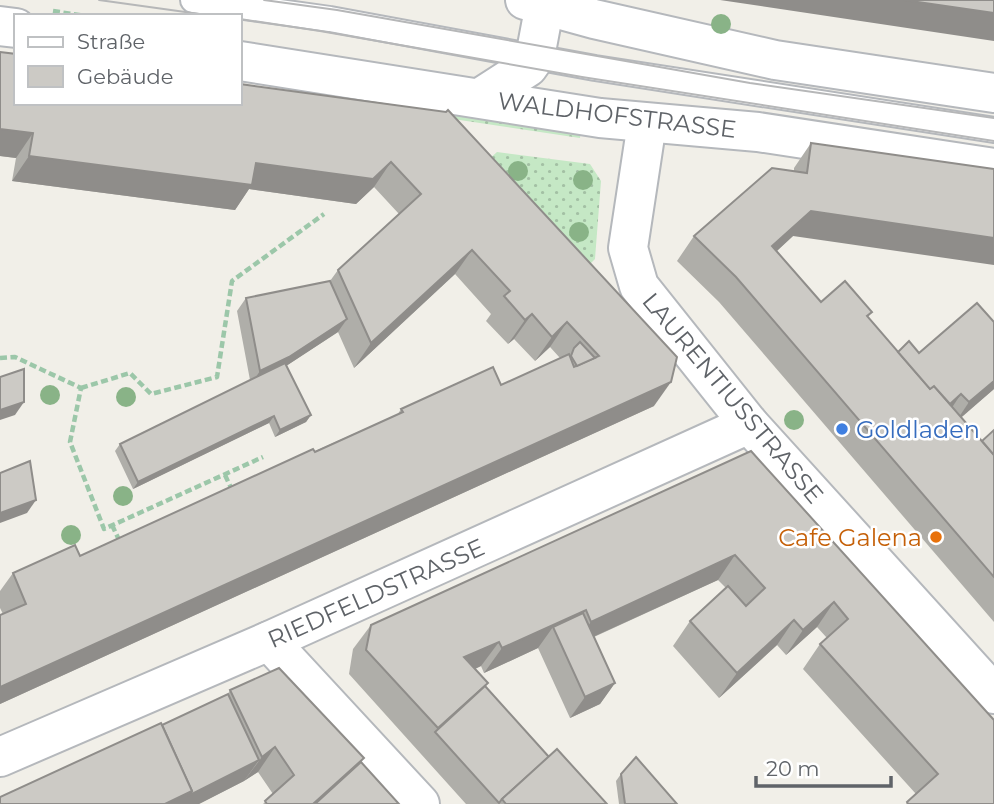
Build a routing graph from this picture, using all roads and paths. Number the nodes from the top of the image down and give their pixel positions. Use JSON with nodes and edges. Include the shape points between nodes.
{"nodes":[{"id":1,"x":193,"y":0,"type":"edge"},
{"id":2,"x":538,"y":1,"type":"edge"},
{"id":3,"x":535,"y":57,"type":"junction"},
{"id":4,"x":242,"y":61,"type":"edge"},
{"id":5,"x":994,"y":93,"type":"edge"},
{"id":6,"x":480,"y":98,"type":"junction"},
{"id":7,"x":647,"y":123,"type":"junction"},
{"id":8,"x":994,"y":130,"type":"edge"},
{"id":9,"x":994,"y":168,"type":"edge"},
{"id":10,"x":324,"y":214,"type":"dead end"},
{"id":11,"x":0,"y":358,"type":"edge"},
{"id":12,"x":81,"y":388,"type":"junction"},
{"id":13,"x":749,"y":424,"type":"junction"},
{"id":14,"x":263,"y":457,"type":"dead end"},
{"id":15,"x":225,"y":475,"type":"junction"},
{"id":16,"x":237,"y":500,"type":"edge"},
{"id":17,"x":113,"y":525,"type":"junction"},
{"id":18,"x":124,"y":552,"type":"edge"},
{"id":19,"x":269,"y":641,"type":"junction"},
{"id":20,"x":994,"y":694,"type":"edge"},
{"id":21,"x":0,"y":757,"type":"edge"},
{"id":22,"x":420,"y":804,"type":"edge"}],
"edges":[{"from":1,"to":3,"type":"lane","via":[[330,19]]},
{"from":2,"to":3,"type":"street"},
{"from":2,"to":5,"type":"street","via":[[594,19],[775,60]]},
{"from":3,"to":6,"type":"street","via":[[528,67]]},
{"from":3,"to":8,"type":"lane"},
{"from":4,"to":6,"type":"street","name":"WALDHOFSTRASSE"},
{"from":6,"to":7,"type":"street","name":"WALDHOFSTRASSE"},
{"from":7,"to":9,"type":"street","name":"WALDHOFSTRASSE","via":[[758,132]]},
{"from":7,"to":13,"type":"street","name":"LAURENTIUSSTRASSE","via":[[628,248],[639,286]]},
{"from":10,"to":12,"type":"path","via":[[232,281],[217,377],[151,394],[130,373]]},
{"from":11,"to":12,"type":"path","via":[[15,357]]},
{"from":12,"to":17,"type":"path","via":[[70,442],[104,529]]},
{"from":13,"to":19,"type":"street","name":"RIEDFELDSTRASSE"},
{"from":13,"to":20,"type":"street","name":"LAURENTIUSSTRASSE"},
{"from":14,"to":15,"type":"path"},
{"from":15,"to":16,"type":"path"},
{"from":15,"to":17,"type":"path"},
{"from":17,"to":18,"type":"path"},
{"from":19,"to":21,"type":"street","name":"RIEDFELDSTRASSE"},
{"from":19,"to":22,"type":"street"}]}
